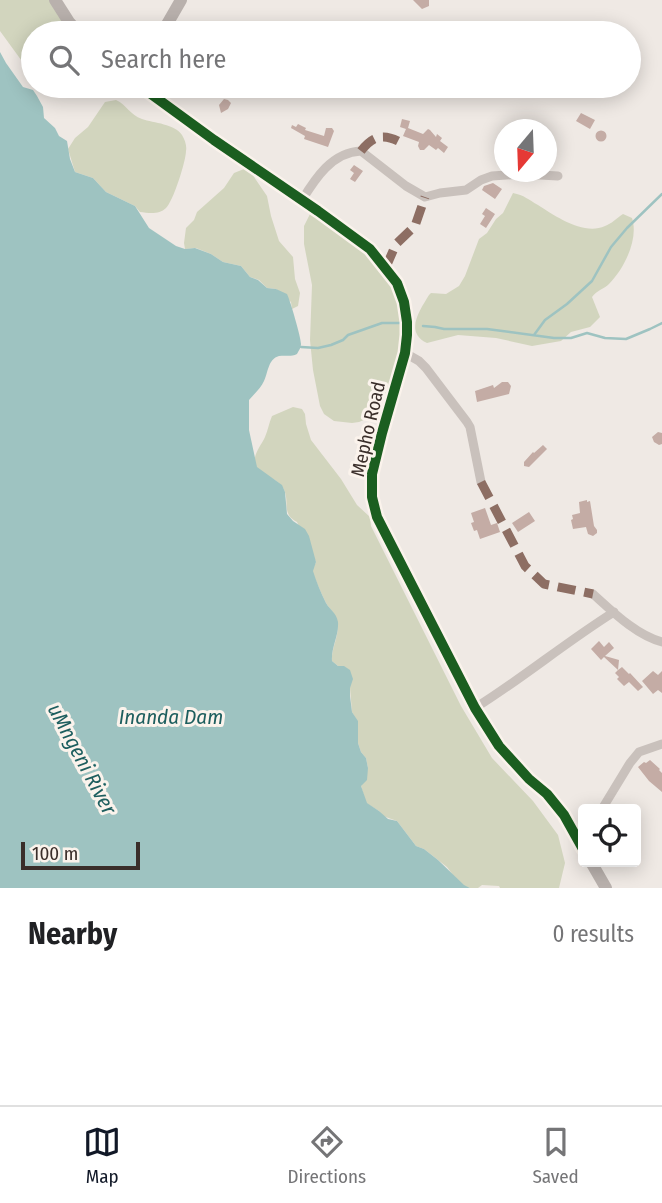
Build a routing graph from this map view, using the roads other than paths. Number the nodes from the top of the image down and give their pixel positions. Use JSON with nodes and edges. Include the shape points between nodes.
{"nodes":[{"id":1,"x":55,"y":0,"type":"edge"},
{"id":2,"x":181,"y":0,"type":"edge"},
{"id":3,"x":68,"y":21,"type":"edge"},
{"id":4,"x":169,"y":21,"type":"edge"},
{"id":5,"x":156,"y":98,"type":"edge"},
{"id":6,"x":558,"y":176,"type":"dead end"},
{"id":7,"x":302,"y":200,"type":"junction"},
{"id":8,"x":405,"y":353,"type":"junction"},
{"id":9,"x":481,"y":482,"type":"dead end"},
{"id":10,"x":593,"y":594,"type":"dead end"},
{"id":11,"x":614,"y":612,"type":"junction"},
{"id":12,"x":662,"y":642,"type":"edge"},
{"id":13,"x":475,"y":708,"type":"junction"},
{"id":14,"x":662,"y":744,"type":"edge"},
{"id":15,"x":605,"y":804,"type":"edge"},
{"id":16,"x":578,"y":838,"type":"edge"},
{"id":17,"x":594,"y":867,"type":"edge"},
{"id":18,"x":606,"y":888,"type":"edge"}],
"edges":[{"from":1,"to":3,"type":"street"},
{"from":2,"to":4,"type":"street"},
{"from":5,"to":7,"type":"street","name":"Mepho Road"},
{"from":6,"to":7,"type":"street","via":[[486,177],[466,190],[425,197],[355,151],[321,172]]},
{"from":7,"to":8,"type":"street","name":"Mepho Road","via":[[370,249],[397,283],[407,322]]},
{"from":8,"to":9,"type":"street","via":[[426,368],[470,427]]},
{"from":8,"to":13,"type":"street","name":"Mepho Road","via":[[372,474],[372,497],[386,538]]},
{"from":10,"to":11,"type":"street"},
{"from":11,"to":12,"type":"street"},
{"from":11,"to":13,"type":"street"},
{"from":13,"to":16,"type":"street","name":"Mepho Road","via":[[499,746],[547,794]]},
{"from":14,"to":15,"type":"street","via":[[639,752]]},
{"from":17,"to":18,"type":"street"}]}
